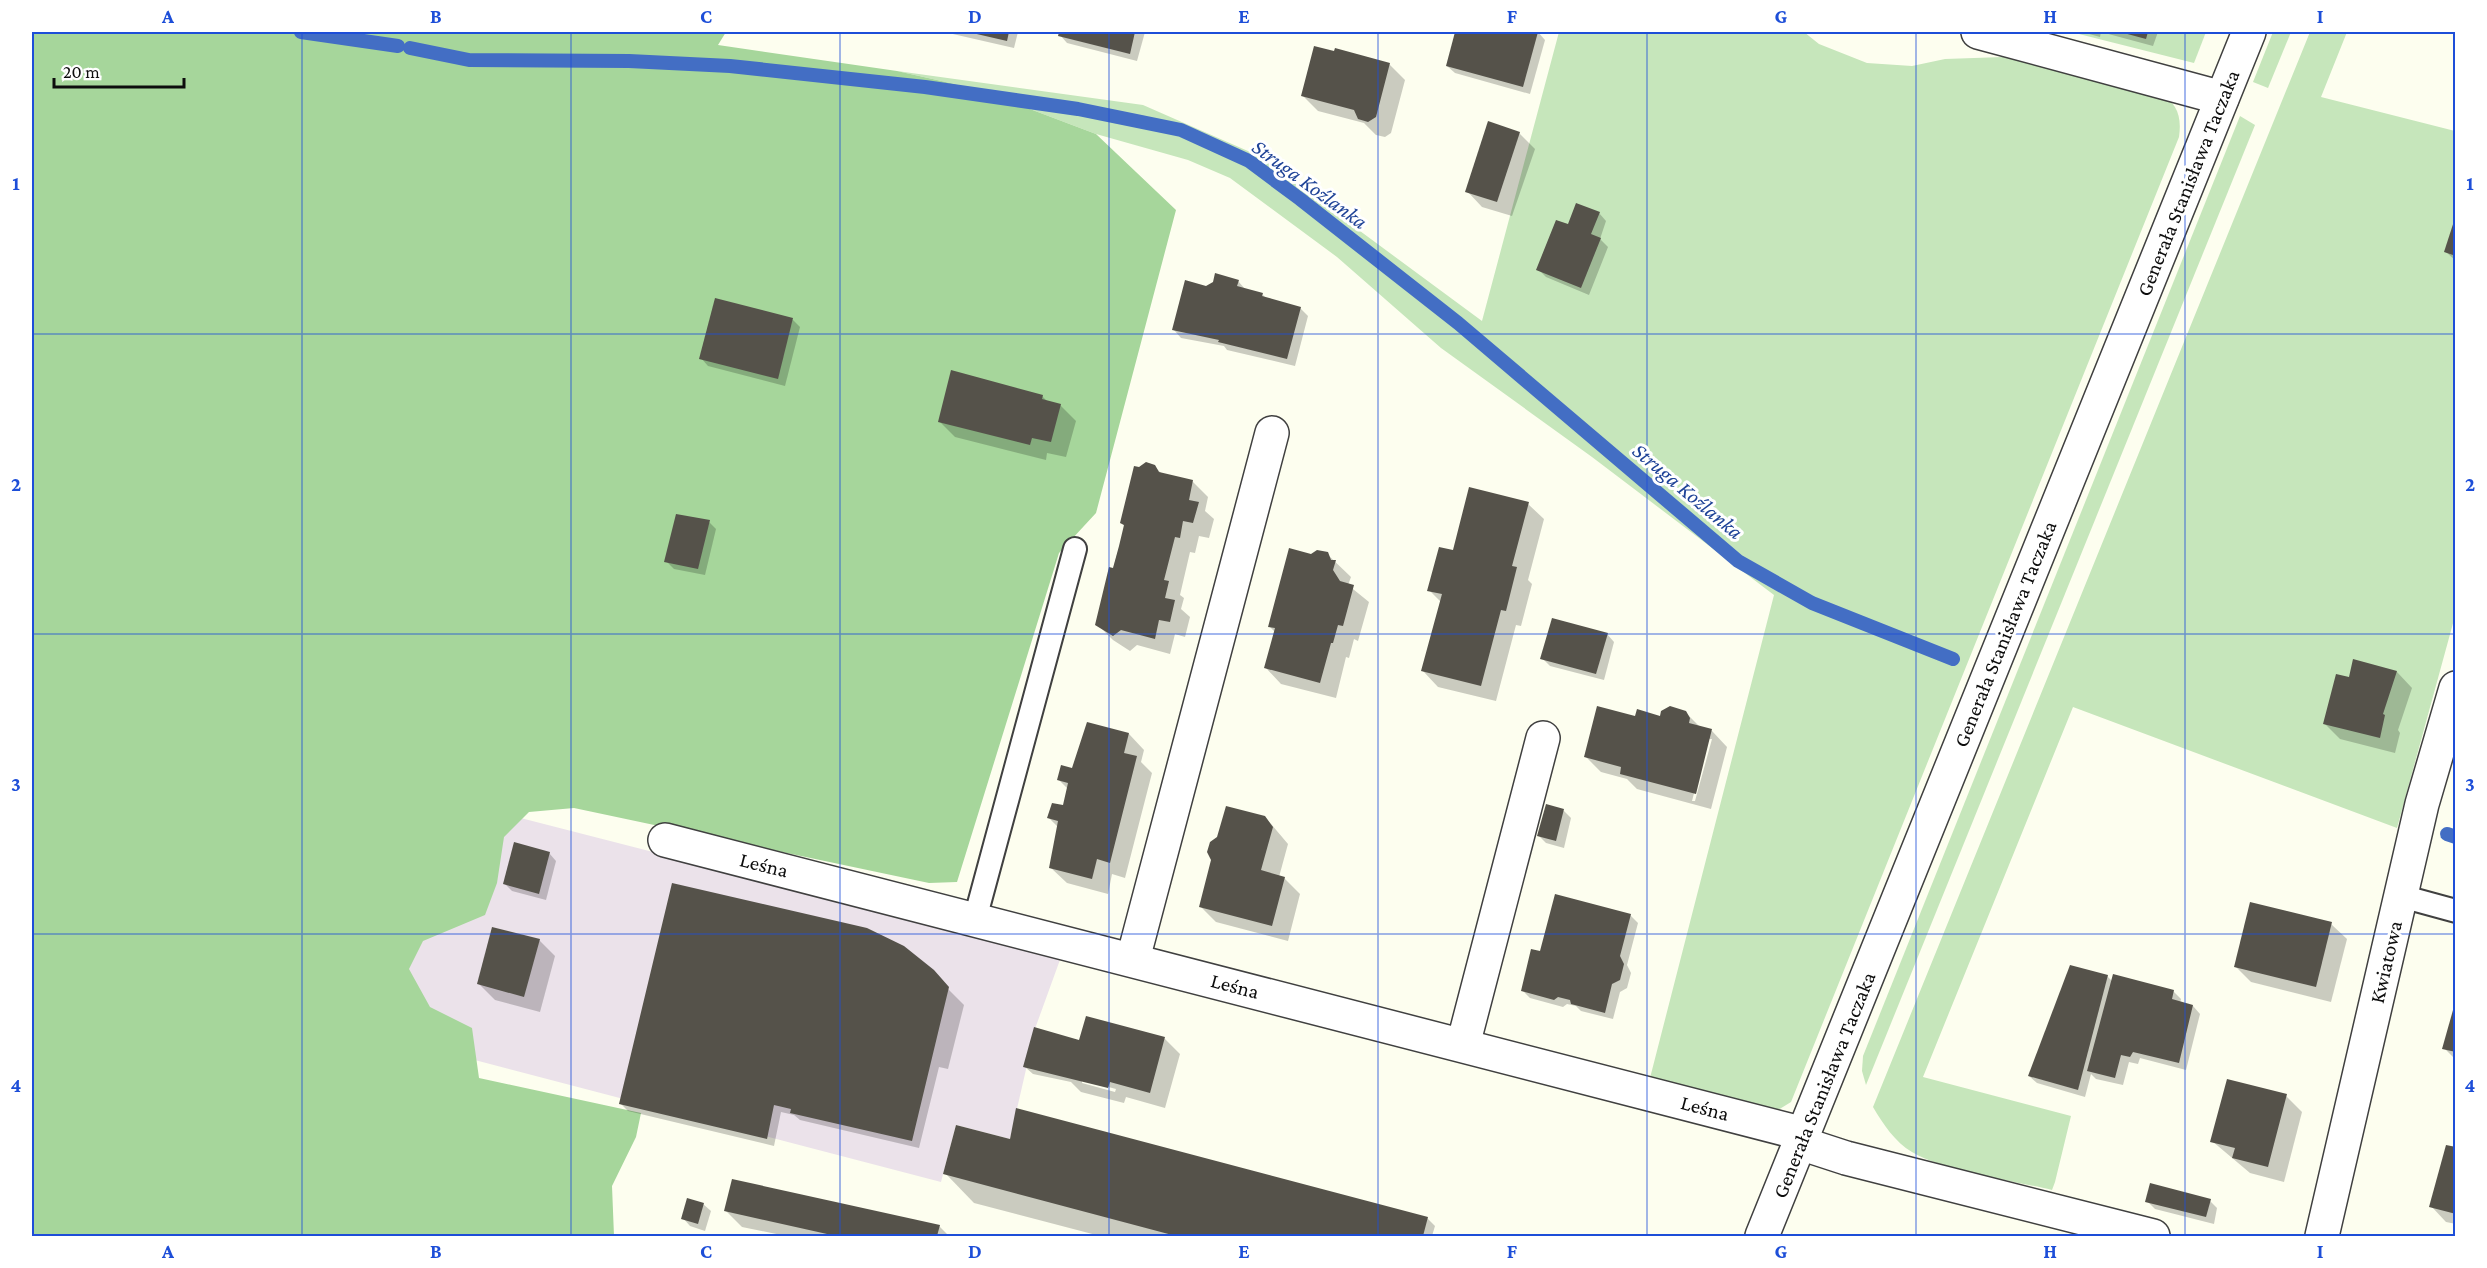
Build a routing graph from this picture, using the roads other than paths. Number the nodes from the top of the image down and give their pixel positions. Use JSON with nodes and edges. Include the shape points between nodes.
{"nodes":[{"id":1,"x":1978,"y":32,"type":"edge"},
{"id":2,"x":2249,"y":32,"type":"edge"},
{"id":3,"x":2222,"y":98,"type":"junction"},
{"id":4,"x":1272,"y":433,"type":"dead end"},
{"id":5,"x":1075,"y":549,"type":"dead end"},
{"id":6,"x":2456,"y":688,"type":"edge"},
{"id":7,"x":1543,"y":738,"type":"dead end"},
{"id":8,"x":665,"y":840,"type":"dead end"},
{"id":9,"x":2401,"y":896,"type":"junction"},
{"id":10,"x":2456,"y":911,"type":"edge"},
{"id":11,"x":975,"y":919,"type":"junction"},
{"id":12,"x":1133,"y":959,"type":"junction"},
{"id":13,"x":1463,"y":1045,"type":"junction"},
{"id":14,"x":1802,"y":1139,"type":"junction"},
{"id":15,"x":1762,"y":1236,"type":"edge"},
{"id":16,"x":2153,"y":1236,"type":"edge"},
{"id":17,"x":2322,"y":1236,"type":"edge"}],
"edges":[{"from":1,"to":3,"type":"street"},
{"from":2,"to":3,"type":"street","name":"Generała Stanisława Taczaka"},
{"from":3,"to":14,"type":"street","name":"Generała Stanisława Taczaka"},
{"from":4,"to":12,"type":"street"},
{"from":5,"to":11,"type":"lane"},
{"from":6,"to":9,"type":"street","name":"Kwiatowa","via":[[2422,804]]},
{"from":7,"to":13,"type":"street"},
{"from":8,"to":11,"type":"street","name":"Leśna"},
{"from":9,"to":10,"type":"lane"},
{"from":9,"to":17,"type":"street","name":"Kwiatowa"},
{"from":11,"to":12,"type":"street","name":"Leśna"},
{"from":12,"to":13,"type":"street","name":"Leśna"},
{"from":13,"to":14,"type":"street","name":"Leśna"},
{"from":14,"to":15,"type":"street","name":"Generała Stanisława Taczaka"},
{"from":14,"to":16,"type":"street","name":"Leśna","via":[[1846,1158]]}]}
